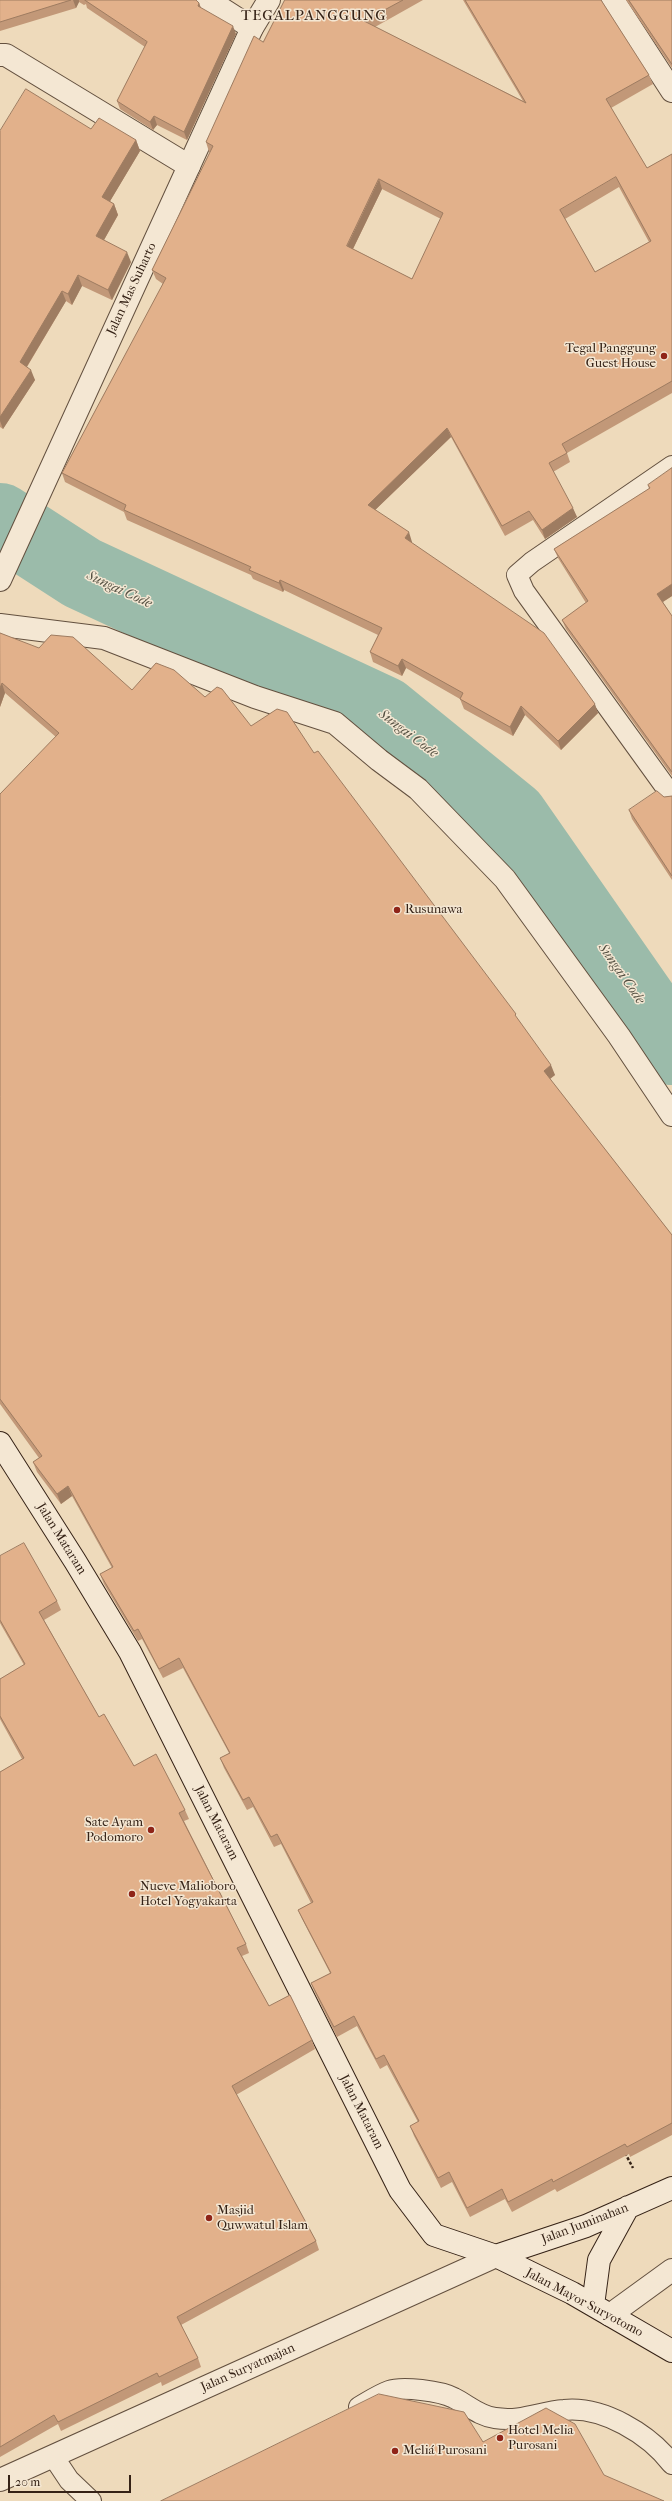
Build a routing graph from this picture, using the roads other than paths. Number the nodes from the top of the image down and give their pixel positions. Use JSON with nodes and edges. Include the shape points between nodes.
{"nodes":[{"id":1,"x":208,"y":0,"type":"edge"},
{"id":2,"x":269,"y":0,"type":"edge"},
{"id":3,"x":613,"y":0,"type":"edge"},
{"id":4,"x":252,"y":28,"type":"junction"},
{"id":5,"x":0,"y":55,"type":"edge"},
{"id":6,"x":672,"y":91,"type":"edge"},
{"id":7,"x":189,"y":166,"type":"junction"},
{"id":8,"x":672,"y":466,"type":"edge"},
{"id":9,"x":0,"y":580,"type":"edge"},
{"id":10,"x":0,"y":625,"type":"edge"},
{"id":11,"x":672,"y":796,"type":"edge"},
{"id":12,"x":672,"y":1115,"type":"edge"},
{"id":13,"x":0,"y":1443,"type":"edge"},
{"id":14,"x":672,"y":2188,"type":"edge"},
{"id":15,"x":628,"y":2207,"type":"junction"},
{"id":16,"x":496,"y":2256,"type":"junction"},
{"id":17,"x":672,"y":2270,"type":"edge"},
{"id":18,"x":602,"y":2310,"type":"junction"},
{"id":19,"x":672,"y":2351,"type":"edge"},
{"id":20,"x":343,"y":2415,"type":"edge"},
{"id":21,"x":53,"y":2456,"type":"junction"},
{"id":22,"x":672,"y":2464,"type":"edge"},
{"id":23,"x":0,"y":2480,"type":"edge"},
{"id":24,"x":91,"y":2501,"type":"edge"}],
"edges":[{"from":1,"to":4,"type":"street"},
{"from":2,"to":4,"type":"street","name":"Jalan Mas Suharto"},
{"from":3,"to":6,"type":"street"},
{"from":4,"to":7,"type":"street","name":"Jalan Mas Suharto"},
{"from":5,"to":7,"type":"street","via":[[6,55]]},
{"from":7,"to":9,"type":"street","name":"Jalan Mas Suharto"},
{"from":8,"to":11,"type":"lane","via":[[532,562],[517,575],[524,591]]},
{"from":10,"to":12,"type":"street","via":[[104,638],[255,697],[335,723],[418,789],[505,879],[619,1036]]},
{"from":13,"to":16,"type":"street","name":"Jalan Mataram","via":[[130,1652],[400,2190],[434,2235]]},
{"from":14,"to":15,"type":"street","name":"Jalan Juminahan"},
{"from":15,"to":16,"type":"street","name":"Jalan Juminahan","via":[[586,2226]]},
{"from":15,"to":18,"type":"street","via":[[600,2260]]},
{"from":16,"to":18,"type":"street","name":"Jalan Mayor Suryotomo"},
{"from":16,"to":21,"type":"street","name":"Jalan Suryatmajan"},
{"from":17,"to":18,"type":"street"},
{"from":18,"to":19,"type":"street","name":"Jalan Mayor Suryotomo"},
{"from":20,"to":22,"type":"lane","via":[[390,2391],[435,2391],[494,2418],[520,2420],[563,2410],[584,2410],[618,2422],[661,2450]]},
{"from":21,"to":23,"type":"street","name":"Jalan Suryatmajan"},
{"from":21,"to":24,"type":"lane","via":[[69,2480]]}]}
